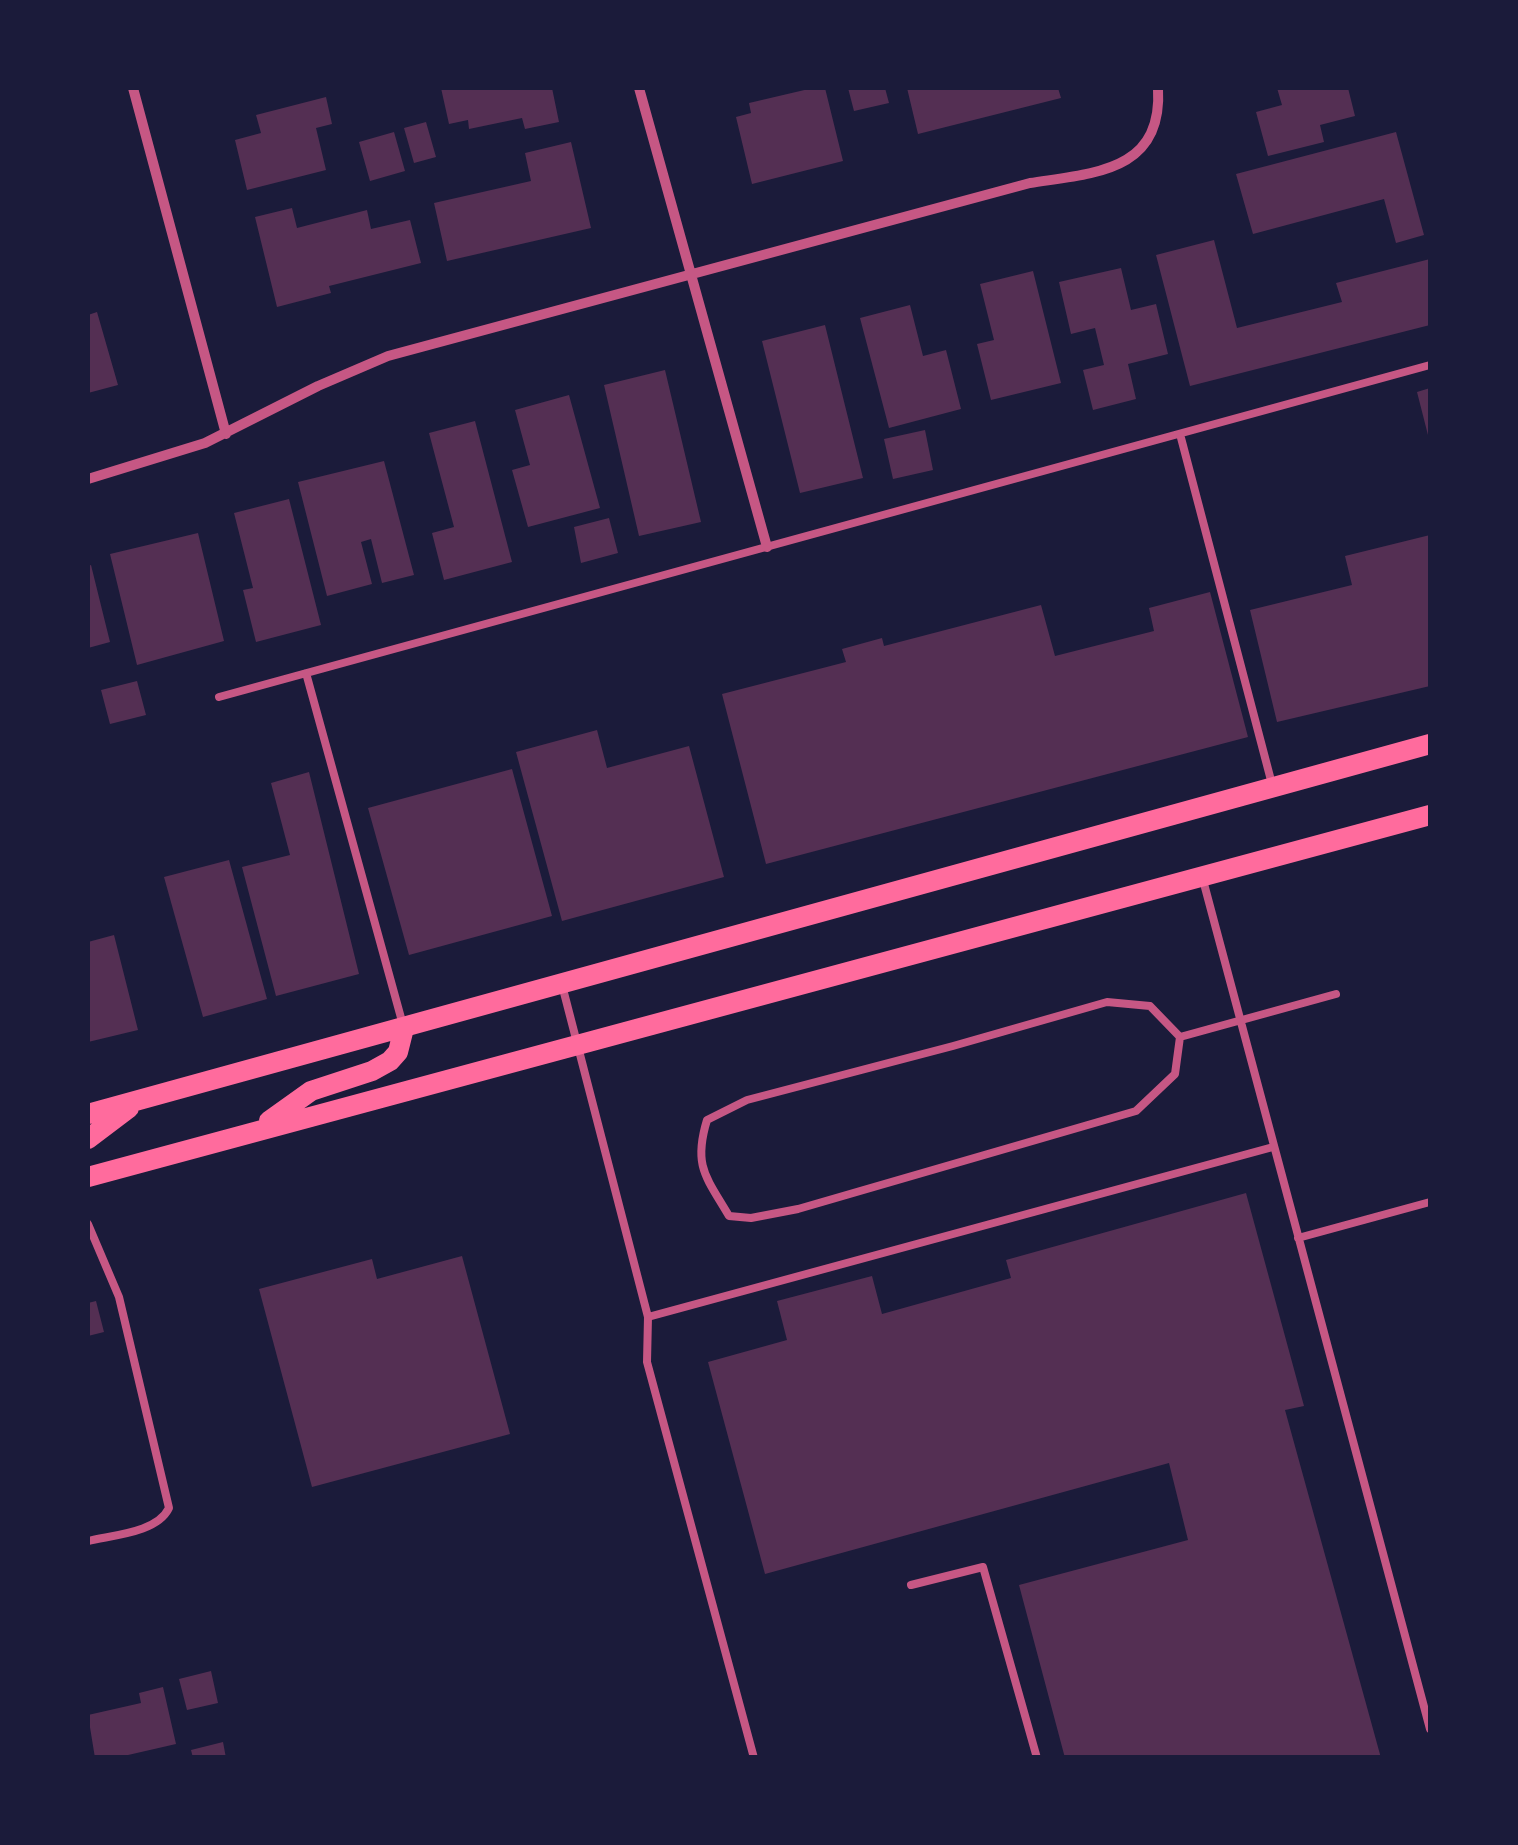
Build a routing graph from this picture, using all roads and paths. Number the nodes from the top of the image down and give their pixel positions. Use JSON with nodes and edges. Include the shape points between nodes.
{"nodes":[{"id":1,"x":132,"y":88,"type":"edge"},
{"id":2,"x":639,"y":88,"type":"edge"},
{"id":3,"x":1158,"y":88,"type":"edge"},
{"id":4,"x":692,"y":273,"type":"junction"},
{"id":5,"x":1430,"y":365,"type":"edge"},
{"id":6,"x":226,"y":434,"type":"junction"},
{"id":7,"x":1180,"y":434,"type":"junction"},
{"id":8,"x":88,"y":479,"type":"edge"},
{"id":9,"x":766,"y":547,"type":"junction"},
{"id":10,"x":306,"y":673,"type":"junction"},
{"id":11,"x":219,"y":697,"type":"dead end"},
{"id":12,"x":1430,"y":744,"type":"edge"},
{"id":13,"x":1272,"y":788,"type":"junction"},
{"id":14,"x":1430,"y":814,"type":"edge"},
{"id":15,"x":1202,"y":876,"type":"junction"},
{"id":16,"x":562,"y":984,"type":"junction"},
{"id":17,"x":1336,"y":994,"type":"dead end"},
{"id":18,"x":1242,"y":1020,"type":"junction"},
{"id":19,"x":404,"y":1028,"type":"junction"},
{"id":20,"x":1180,"y":1037,"type":"junction"},
{"id":21,"x":577,"y":1044,"type":"junction"},
{"id":22,"x":139,"y":1100,"type":"junction"},
{"id":23,"x":88,"y":1114,"type":"edge"},
{"id":24,"x":258,"y":1130,"type":"junction"},
{"id":25,"x":88,"y":1138,"type":"edge"},
{"id":26,"x":1273,"y":1147,"type":"junction"},
{"id":27,"x":88,"y":1177,"type":"edge"},
{"id":28,"x":1430,"y":1202,"type":"edge"},
{"id":29,"x":88,"y":1224,"type":"edge"},
{"id":30,"x":1298,"y":1238,"type":"junction"},
{"id":31,"x":648,"y":1317,"type":"junction"},
{"id":32,"x":88,"y":1541,"type":"edge"},
{"id":33,"x":911,"y":1585,"type":"dead end"},
{"id":34,"x":1430,"y":1729,"type":"edge"},
{"id":35,"x":754,"y":1758,"type":"edge"},
{"id":36,"x":1037,"y":1758,"type":"edge"}],
"edges":[{"from":1,"to":6,"type":"street"},
{"from":2,"to":4,"type":"street"},
{"from":3,"to":4,"type":"street","via":[[1147,140],[1126,162]]},
{"from":4,"to":6,"type":"street","via":[[388,356]]},
{"from":4,"to":9,"type":"street"},
{"from":5,"to":7,"type":"lane"},
{"from":6,"to":8,"type":"street"},
{"from":7,"to":9,"type":"lane"},
{"from":7,"to":13,"type":"lane"},
{"from":9,"to":10,"type":"lane"},
{"from":10,"to":11,"type":"lane"},
{"from":10,"to":19,"type":"lane"},
{"from":12,"to":13,"type":"main road"},
{"from":13,"to":16,"type":"main road"},
{"from":14,"to":15,"type":"main road"},
{"from":15,"to":18,"type":"lane"},
{"from":15,"to":21,"type":"main road"},
{"from":16,"to":19,"type":"main road"},
{"from":16,"to":21,"type":"lane"},
{"from":17,"to":18,"type":"lane"},
{"from":18,"to":20,"type":"lane"},
{"from":18,"to":26,"type":"lane"},
{"from":19,"to":22,"type":"main road"},
{"from":19,"to":24,"type":"main road","via":[[390,1061],[310,1091]]},
{"from":20,"to":20,"type":"lane","via":[[1176,1074],[1136,1112],[798,1209],[729,1216],[698,1150],[707,1120],[747,1100],[1107,1002],[1150,1006]]},
{"from":21,"to":24,"type":"main road"},
{"from":21,"to":31,"type":"lane"},
{"from":22,"to":23,"type":"main road"},
{"from":22,"to":25,"type":"main road"},
{"from":24,"to":27,"type":"main road"},
{"from":26,"to":30,"type":"lane"},
{"from":26,"to":31,"type":"lane"},
{"from":28,"to":30,"type":"lane"},
{"from":29,"to":32,"type":"lane","via":[[119,1298],[168,1500],[166,1514],[153,1524]]},
{"from":30,"to":34,"type":"lane"},
{"from":31,"to":35,"type":"lane","via":[[648,1362]]},
{"from":33,"to":36,"type":"lane","via":[[983,1567]]}]}
